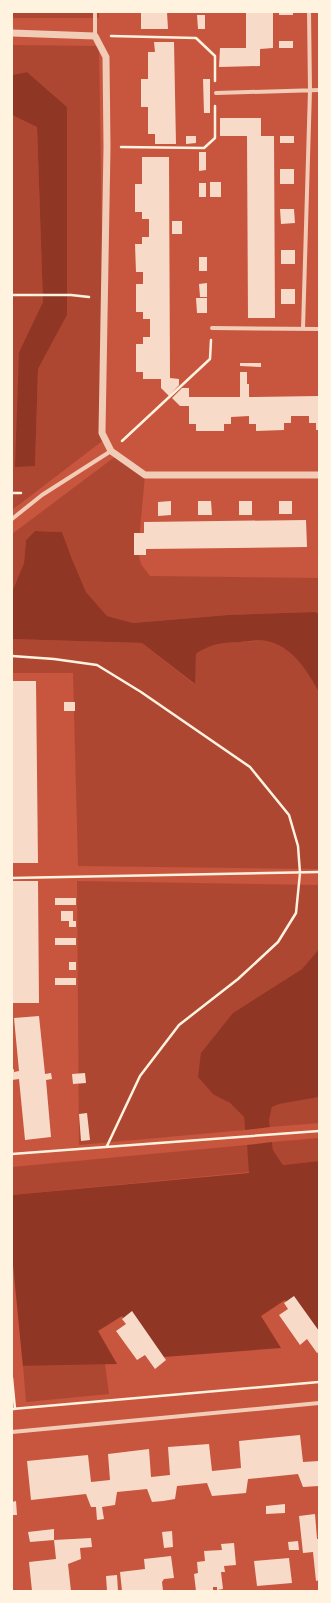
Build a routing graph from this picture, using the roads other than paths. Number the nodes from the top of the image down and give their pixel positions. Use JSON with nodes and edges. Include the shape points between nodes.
{"nodes":[{"id":1,"x":95,"y":12,"type":"edge"},
{"id":2,"x":310,"y":12,"type":"edge"},
{"id":3,"x":12,"y":33,"type":"edge"},
{"id":4,"x":95,"y":36,"type":"junction"},
{"id":5,"x":310,"y":90,"type":"junction"},
{"id":6,"x":319,"y":90,"type":"edge"},
{"id":7,"x":216,"y":93,"type":"road end"},
{"id":8,"x":212,"y":328,"type":"road end"},
{"id":9,"x":303,"y":329,"type":"junction"},
{"id":10,"x":319,"y":329,"type":"edge"},
{"id":11,"x":111,"y":451,"type":"junction"},
{"id":12,"x":319,"y":475,"type":"edge"},
{"id":13,"x":12,"y":519,"type":"edge"},
{"id":14,"x":319,"y":1403,"type":"edge"},
{"id":15,"x":12,"y":1432,"type":"edge"}],
"edges":[{"from":1,"to":4,"type":"street"},
{"from":2,"to":5,"type":"street"},
{"from":3,"to":4,"type":"street"},
{"from":4,"to":11,"type":"street","via":[[106,57],[102,433]]},
{"from":5,"to":6,"type":"street"},
{"from":5,"to":7,"type":"street"},
{"from":5,"to":9,"type":"street"},
{"from":8,"to":9,"type":"street"},
{"from":9,"to":10,"type":"street"},
{"from":11,"to":12,"type":"street","via":[[145,475]]},
{"from":11,"to":13,"type":"street","via":[[42,495]]},
{"from":14,"to":15,"type":"street"}]}
